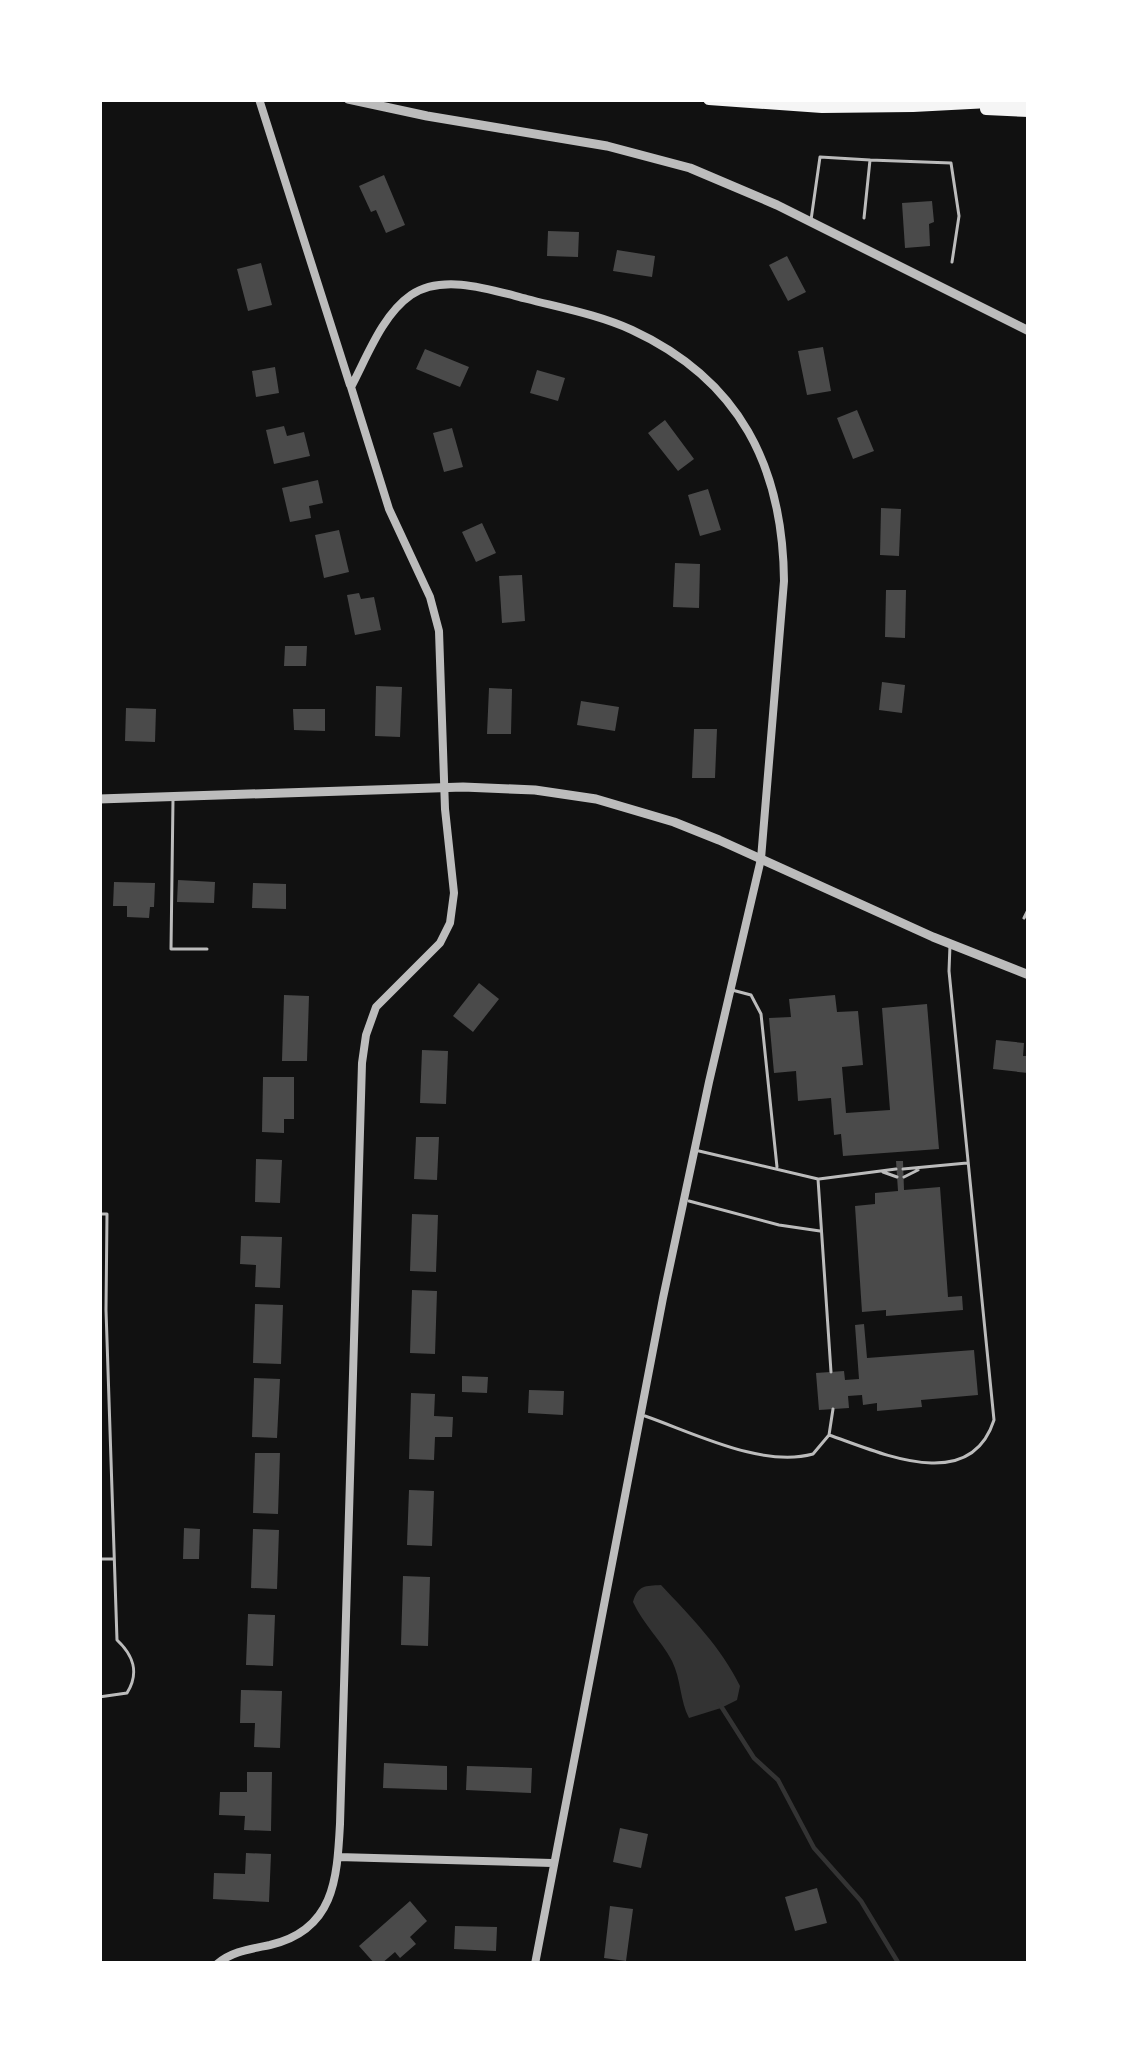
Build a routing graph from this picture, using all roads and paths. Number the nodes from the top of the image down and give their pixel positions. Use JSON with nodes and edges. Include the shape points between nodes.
{"nodes":[{"id":1,"x":260,"y":99,"type":"edge"},
{"id":2,"x":348,"y":99,"type":"edge"},
{"id":3,"x":709,"y":99,"type":"edge"},
{"id":4,"x":1029,"y":100,"type":"edge"},
{"id":5,"x":913,"y":106,"type":"junction"},
{"id":6,"x":1029,"y":111,"type":"edge"},
{"id":7,"x":870,"y":160,"type":"junction"},
{"id":8,"x":865,"y":218,"type":"dead end"},
{"id":9,"x":811,"y":222,"type":"junction"},
{"id":10,"x":952,"y":262,"type":"dead end"},
{"id":11,"x":1029,"y":331,"type":"edge"},
{"id":12,"x":351,"y":387,"type":"junction"},
{"id":13,"x":444,"y":788,"type":"junction"},
{"id":14,"x":173,"y":797,"type":"junction"},
{"id":15,"x":99,"y":799,"type":"edge"},
{"id":16,"x":761,"y":859,"type":"junction"},
{"id":17,"x":1029,"y":908,"type":"edge"},
{"id":18,"x":1024,"y":918,"type":"dead end"},
{"id":19,"x":950,"y":944,"type":"junction"},
{"id":20,"x":207,"y":950,"type":"dead end"},
{"id":21,"x":1029,"y":975,"type":"edge"},
{"id":22,"x":730,"y":989,"type":"junction"},
{"id":23,"x":694,"y":1150,"type":"junction"},
{"id":24,"x":968,"y":1163,"type":"junction"},
{"id":25,"x":925,"y":1167,"type":"junction"},
{"id":26,"x":777,"y":1168,"type":"junction"},
{"id":27,"x":881,"y":1171,"type":"junction"},
{"id":28,"x":897,"y":1177,"type":"dead end"},
{"id":29,"x":904,"y":1177,"type":"dead end"},
{"id":30,"x":818,"y":1179,"type":"junction"},
{"id":31,"x":684,"y":1199,"type":"junction"},
{"id":32,"x":99,"y":1214,"type":"edge"},
{"id":33,"x":821,"y":1232,"type":"junction"},
{"id":34,"x":99,"y":1264,"type":"edge"},
{"id":35,"x":106,"y":1264,"type":"junction"},
{"id":36,"x":99,"y":1310,"type":"edge"},
{"id":37,"x":106,"y":1310,"type":"junction"},
{"id":38,"x":831,"y":1372,"type":"dead end"},
{"id":39,"x":833,"y":1409,"type":"dead end"},
{"id":40,"x":640,"y":1414,"type":"junction"},
{"id":41,"x":829,"y":1436,"type":"junction"},
{"id":42,"x":99,"y":1559,"type":"edge"},
{"id":43,"x":115,"y":1559,"type":"junction"},
{"id":44,"x":99,"y":1697,"type":"edge"},
{"id":45,"x":338,"y":1857,"type":"junction"},
{"id":46,"x":553,"y":1863,"type":"junction"},
{"id":47,"x":217,"y":1964,"type":"edge"},
{"id":48,"x":535,"y":1964,"type":"edge"}],
"edges":[{"from":1,"to":12,"type":"street"},
{"from":2,"to":9,"type":"street","via":[[662,158]]},
{"from":3,"to":5,"type":"highway"},
{"from":4,"to":5,"type":"highway"},
{"from":5,"to":6,"type":"highway"},
{"from":7,"to":8,"type":"lane"},
{"from":7,"to":9,"type":"lane","via":[[820,157]]},
{"from":7,"to":10,"type":"lane","via":[[951,163],[959,215]]},
{"from":9,"to":11,"type":"street"},
{"from":12,"to":13,"type":"street","via":[[382,492],[439,631]]},
{"from":12,"to":16,"type":"street","via":[[396,308],[423,289],[455,285],[634,331],[719,394],[766,464],[784,542]]},
{"from":13,"to":14,"type":"street"},
{"from":13,"to":16,"type":"street","via":[[596,799]]},
{"from":13,"to":45,"type":"street","via":[[453,914],[440,943],[376,1007],[362,1063]]},
{"from":14,"to":15,"type":"street"},
{"from":14,"to":20,"type":"lane","via":[[171,949]]},
{"from":16,"to":19,"type":"street"},
{"from":16,"to":22,"type":"street"},
{"from":17,"to":18,"type":"lane"},
{"from":19,"to":21,"type":"street"},
{"from":19,"to":24,"type":"lane"},
{"from":22,"to":23,"type":"street"},
{"from":22,"to":26,"type":"lane","via":[[751,995],[761,1014]]},
{"from":23,"to":26,"type":"lane"},
{"from":23,"to":31,"type":"street"},
{"from":24,"to":25,"type":"lane"},
{"from":24,"to":41,"type":"lane","via":[[994,1420],[988,1437],[961,1460],[939,1462],[903,1460]]},
{"from":25,"to":27,"type":"lane"},
{"from":25,"to":29,"type":"lane"},
{"from":26,"to":30,"type":"lane"},
{"from":27,"to":28,"type":"lane"},
{"from":27,"to":30,"type":"lane"},
{"from":30,"to":33,"type":"lane"},
{"from":31,"to":33,"type":"lane"},
{"from":31,"to":40,"type":"street"},
{"from":32,"to":35,"type":"lane","via":[[107,1214]]},
{"from":33,"to":38,"type":"lane"},
{"from":34,"to":35,"type":"lane"},
{"from":35,"to":37,"type":"lane"},
{"from":36,"to":37,"type":"lane"},
{"from":37,"to":43,"type":"lane"},
{"from":39,"to":41,"type":"lane"},
{"from":40,"to":41,"type":"lane","via":[[781,1458],[813,1454]]},
{"from":40,"to":46,"type":"street"},
{"from":42,"to":43,"type":"lane"},
{"from":43,"to":44,"type":"lane","via":[[117,1640],[130,1653],[132,1684],[127,1693]]},
{"from":45,"to":46,"type":"street"},
{"from":45,"to":47,"type":"street","via":[[328,1903],[305,1931]]},
{"from":46,"to":48,"type":"street"}]}
